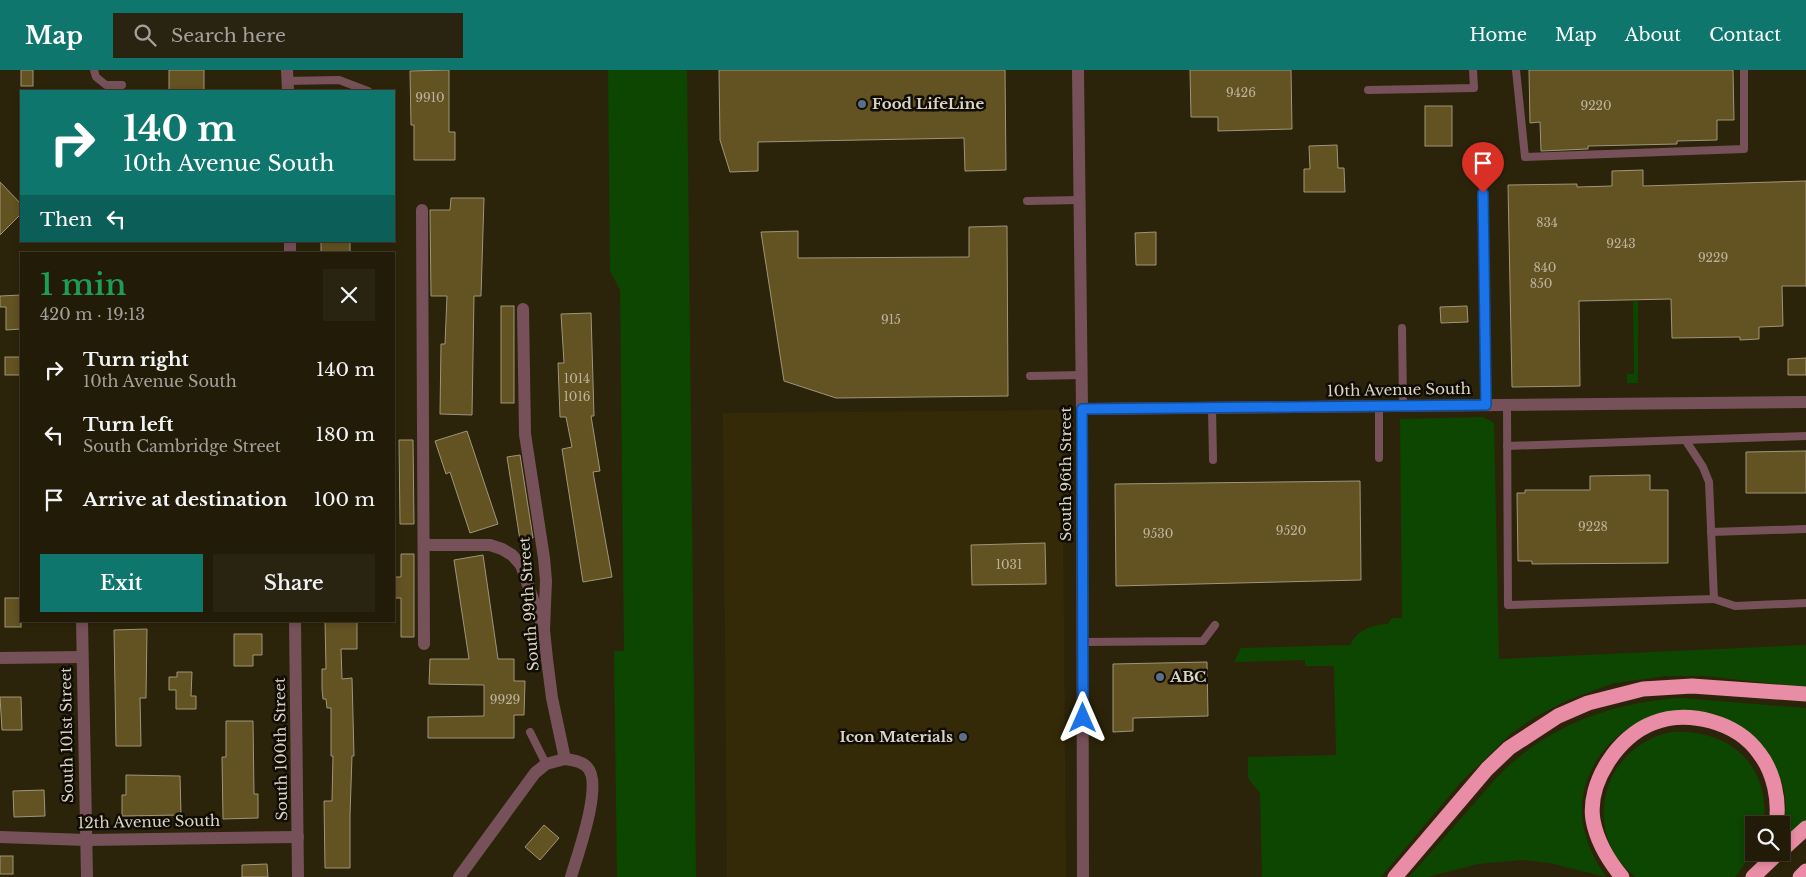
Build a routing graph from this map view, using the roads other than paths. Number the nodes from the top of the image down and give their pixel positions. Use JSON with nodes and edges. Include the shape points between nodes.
{"nodes":[{"id":1,"x":94,"y":70,"type":"edge"},
{"id":2,"x":1078,"y":70,"type":"edge"},
{"id":3,"x":1473,"y":70,"type":"edge"},
{"id":4,"x":1516,"y":70,"type":"edge"},
{"id":5,"x":1744,"y":70,"type":"edge"},
{"id":6,"x":287,"y":81,"type":"edge"},
{"id":7,"x":122,"y":85,"type":"dead end"},
{"id":8,"x":365,"y":90,"type":"edge"},
{"id":9,"x":1368,"y":90,"type":"dead end"},
{"id":10,"x":1483,"y":193,"type":"dead end"},
{"id":11,"x":1079,"y":200,"type":"junction"},
{"id":12,"x":1027,"y":201,"type":"dead end"},
{"id":13,"x":422,"y":210,"type":"dead end"},
{"id":14,"x":523,"y":309,"type":"dead end"},
{"id":15,"x":1402,"y":328,"type":"dead end"},
{"id":16,"x":1030,"y":376,"type":"dead end"},
{"id":17,"x":1082,"y":376,"type":"junction"},
{"id":18,"x":1806,"y":402,"type":"edge"},
{"id":19,"x":1486,"y":405,"type":"junction"},
{"id":20,"x":1507,"y":405,"type":"junction"},
{"id":21,"x":1379,"y":406,"type":"junction"},
{"id":22,"x":1403,"y":406,"type":"junction"},
{"id":23,"x":1212,"y":408,"type":"junction"},
{"id":24,"x":1082,"y":409,"type":"junction"},
{"id":25,"x":1806,"y":436,"type":"edge"},
{"id":26,"x":1686,"y":441,"type":"junction"},
{"id":27,"x":1507,"y":446,"type":"junction"},
{"id":28,"x":1379,"y":458,"type":"dead end"},
{"id":29,"x":1213,"y":460,"type":"dead end"},
{"id":30,"x":1806,"y":529,"type":"edge"},
{"id":31,"x":1711,"y":532,"type":"junction"},
{"id":32,"x":424,"y":545,"type":"junction"},
{"id":33,"x":1714,"y":599,"type":"junction"},
{"id":34,"x":1806,"y":603,"type":"edge"},
{"id":35,"x":82,"y":622,"type":"edge"},
{"id":36,"x":295,"y":622,"type":"edge"},
{"id":37,"x":1215,"y":625,"type":"dead end"},
{"id":38,"x":544,"y":630,"type":"junction"},
{"id":39,"x":1083,"y":642,"type":"junction"},
{"id":40,"x":424,"y":644,"type":"dead end"},
{"id":41,"x":82,"y":657,"type":"junction"},
{"id":42,"x":0,"y":658,"type":"edge"},
{"id":43,"x":1806,"y":694,"type":"edge"},
{"id":44,"x":530,"y":732,"type":"dead end"},
{"id":45,"x":565,"y":759,"type":"junction"},
{"id":46,"x":546,"y":764,"type":"junction"},
{"id":47,"x":1776,"y":816,"type":"edge"},
{"id":48,"x":1806,"y":828,"type":"edge"},
{"id":49,"x":298,"y":837,"type":"junction"},
{"id":50,"x":0,"y":838,"type":"edge"},
{"id":51,"x":86,"y":840,"type":"junction"},
{"id":52,"x":1790,"y":843,"type":"edge"},
{"id":53,"x":1763,"y":861,"type":"edge"},
{"id":54,"x":1770,"y":861,"type":"edge"},
{"id":55,"x":1806,"y":871,"type":"edge"},
{"id":56,"x":87,"y":877,"type":"edge"},
{"id":57,"x":298,"y":877,"type":"edge"},
{"id":58,"x":459,"y":877,"type":"edge"},
{"id":59,"x":571,"y":877,"type":"edge"},
{"id":60,"x":1083,"y":877,"type":"edge"},
{"id":61,"x":1395,"y":877,"type":"edge"},
{"id":62,"x":1622,"y":877,"type":"edge"},
{"id":63,"x":1751,"y":877,"type":"edge"},
{"id":64,"x":1800,"y":877,"type":"edge"}],
"edges":[{"from":1,"to":7,"type":"lane","via":[[96,77],[106,85]]},
{"from":2,"to":11,"type":"street","name":"South 96th Street"},
{"from":3,"to":9,"type":"lane","via":[[1474,88]]},
{"from":4,"to":5,"type":"lane","via":[[1526,158],[1744,149]]},
{"from":6,"to":8,"type":"lane","via":[[339,80]]},
{"from":10,"to":19,"type":"lane"},
{"from":11,"to":12,"type":"lane"},
{"from":11,"to":17,"type":"street","name":"South 96th Street"},
{"from":13,"to":32,"type":"street"},
{"from":14,"to":38,"type":"street","name":"South 99th Street","via":[[525,434],[544,558]]},
{"from":15,"to":22,"type":"lane"},
{"from":16,"to":17,"type":"lane"},
{"from":17,"to":24,"type":"street","name":"South 96th Street"},
{"from":18,"to":20,"type":"street","name":"10th Avenue South"},
{"from":19,"to":20,"type":"street","name":"10th Avenue South"},
{"from":19,"to":22,"type":"street","name":"10th Avenue South"},
{"from":20,"to":27,"type":"lane"},
{"from":21,"to":22,"type":"street","name":"10th Avenue South"},
{"from":21,"to":23,"type":"street","name":"10th Avenue South"},
{"from":21,"to":28,"type":"lane"},
{"from":23,"to":24,"type":"street","name":"10th Avenue South"},
{"from":23,"to":29,"type":"lane"},
{"from":24,"to":39,"type":"street","name":"South 96th Street"},
{"from":25,"to":26,"type":"lane"},
{"from":26,"to":27,"type":"lane"},
{"from":26,"to":31,"type":"lane","via":[[1709,482]]},
{"from":27,"to":33,"type":"lane","via":[[1508,605]]},
{"from":30,"to":31,"type":"lane"},
{"from":31,"to":33,"type":"lane"},
{"from":32,"to":38,"type":"street","via":[[490,545],[512,555],[521,565]]},
{"from":32,"to":40,"type":"street"},
{"from":33,"to":34,"type":"lane","via":[[1735,606]]},
{"from":35,"to":41,"type":"street","name":"South 101st Street"},
{"from":36,"to":49,"type":"street","name":"South 100th Street"},
{"from":37,"to":39,"type":"lane","via":[[1203,642]]},
{"from":38,"to":45,"type":"street","name":"South 99th Street","via":[[552,698]]},
{"from":39,"to":60,"type":"street","name":"South 96th Street"},
{"from":41,"to":42,"type":"street"},
{"from":41,"to":51,"type":"street","name":"South 101st Street"},
{"from":43,"to":61,"type":"highway","via":[[1692,686],[1643,689],[1588,703],[1558,716],[1509,748],[1487,769]]},
{"from":44,"to":46,"type":"lane"},
{"from":45,"to":46,"type":"street"},
{"from":45,"to":59,"type":"street","via":[[579,762],[592,775],[587,822]]},
{"from":46,"to":58,"type":"street","via":[[535,773]]},
{"from":47,"to":62,"type":"highway","via":[[1769,769],[1747,740],[1712,721],[1690,718],[1653,722],[1625,740],[1612,755],[1594,796],[1593,818],[1598,839],[1608,860]]},
{"from":48,"to":52,"type":"highway"},
{"from":49,"to":51,"type":"street","name":"12th Avenue South"},
{"from":49,"to":57,"type":"street","name":"South 100th Street"},
{"from":50,"to":51,"type":"street","name":"12th Avenue South"},
{"from":51,"to":56,"type":"street","name":"South 101st Street"},
{"from":53,"to":63,"type":"highway"},
{"from":54,"to":63,"type":"highway"},
{"from":55,"to":64,"type":"highway"}]}
